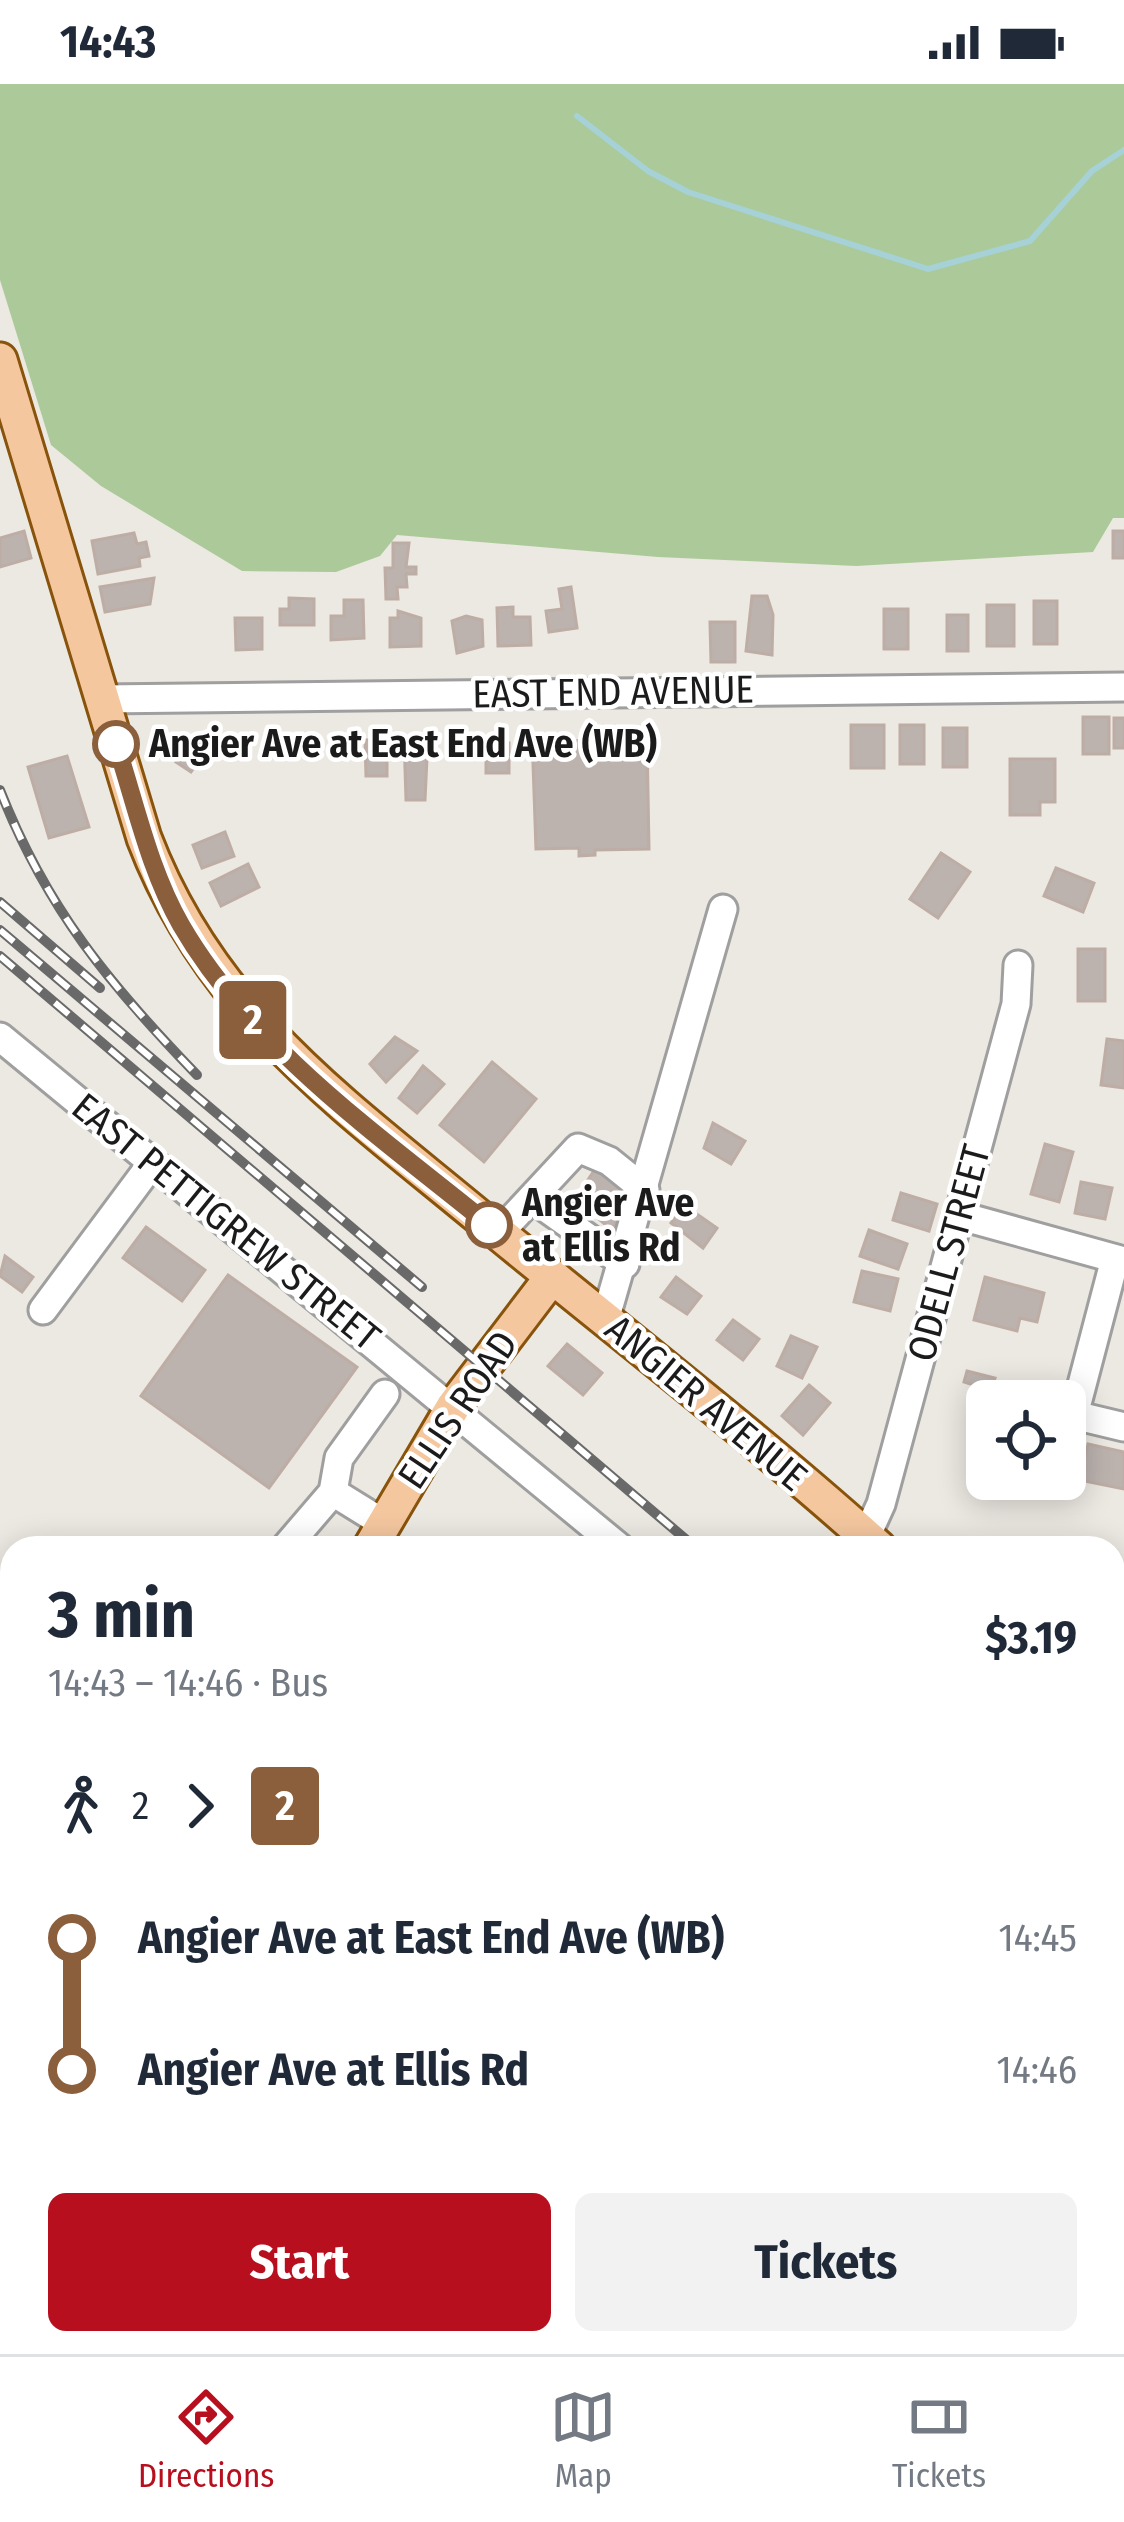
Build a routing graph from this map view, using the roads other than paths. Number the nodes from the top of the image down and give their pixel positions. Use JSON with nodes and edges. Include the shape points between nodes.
{"nodes":[{"id":1,"x":0,"y":360,"type":"edge"},
{"id":2,"x":1124,"y":687,"type":"edge"},
{"id":3,"x":102,"y":699,"type":"junction"},
{"id":4,"x":723,"y":909,"type":"dead end"},
{"id":5,"x":1018,"y":965,"type":"dead end"},
{"id":6,"x":0,"y":1037,"type":"edge"},
{"id":7,"x":153,"y":1162,"type":"junction"},
{"id":8,"x":645,"y":1190,"type":"junction"},
{"id":9,"x":532,"y":1198,"type":"junction"},
{"id":10,"x":961,"y":1216,"type":"junction"},
{"id":11,"x":576,"y":1230,"type":"junction"},
{"id":12,"x":499,"y":1233,"type":"junction"},
{"id":13,"x":1120,"y":1260,"type":"edge"},
{"id":14,"x":625,"y":1264,"type":"junction"},
{"id":15,"x":549,"y":1274,"type":"junction"},
{"id":16,"x":43,"y":1310,"type":"dead end"},
{"id":17,"x":605,"y":1320,"type":"junction"},
{"id":18,"x":385,"y":1394,"type":"dead end"},
{"id":19,"x":453,"y":1406,"type":"junction"},
{"id":20,"x":1124,"y":1427,"type":"edge"},
{"id":21,"x":333,"y":1492,"type":"junction"},
{"id":22,"x":295,"y":1536,"type":"edge"},
{"id":23,"x":376,"y":1536,"type":"edge"},
{"id":24,"x":606,"y":1536,"type":"edge"},
{"id":25,"x":866,"y":1536,"type":"edge"},
{"id":26,"x":874,"y":1536,"type":"edge"}],
"edges":[{"from":1,"to":3,"type":"main road","name":"ANGIER AVENUE"},
{"from":2,"to":3,"type":"street","name":"EAST END AVENUE"},
{"from":3,"to":12,"type":"main road","name":"ANGIER AVENUE","via":[[150,856],[204,960],[296,1062]]},
{"from":4,"to":8,"type":"street"},
{"from":5,"to":10,"type":"street","name":"ODELL STREET","via":[[1016,1004]]},
{"from":6,"to":7,"type":"street","name":"EAST PETTIGREW STREET"},
{"from":7,"to":16,"type":"street"},
{"from":7,"to":19,"type":"street","name":"EAST PETTIGREW STREET"},
{"from":8,"to":9,"type":"street","via":[[578,1148]]},
{"from":8,"to":14,"type":"street"},
{"from":9,"to":11,"type":"street"},
{"from":9,"to":12,"type":"street"},
{"from":10,"to":13,"type":"street"},
{"from":10,"to":26,"type":"street","name":"ODELL STREET"},
{"from":11,"to":14,"type":"street"},
{"from":11,"to":15,"type":"street"},
{"from":12,"to":15,"type":"main road","name":"ANGIER AVENUE"},
{"from":13,"to":20,"type":"street","via":[[1074,1415]]},
{"from":14,"to":17,"type":"street"},
{"from":15,"to":17,"type":"main road","name":"ANGIER AVENUE"},
{"from":15,"to":19,"type":"main road","name":"ELLIS ROAD"},
{"from":17,"to":25,"type":"main road","name":"ANGIER AVENUE"},
{"from":18,"to":21,"type":"street","via":[[339,1458]]},
{"from":19,"to":23,"type":"main road","name":"ELLIS ROAD"},
{"from":19,"to":24,"type":"street","name":"EAST PETTIGREW STREET"},
{"from":21,"to":22,"type":"street"},
{"from":21,"to":23,"type":"street"}]}
